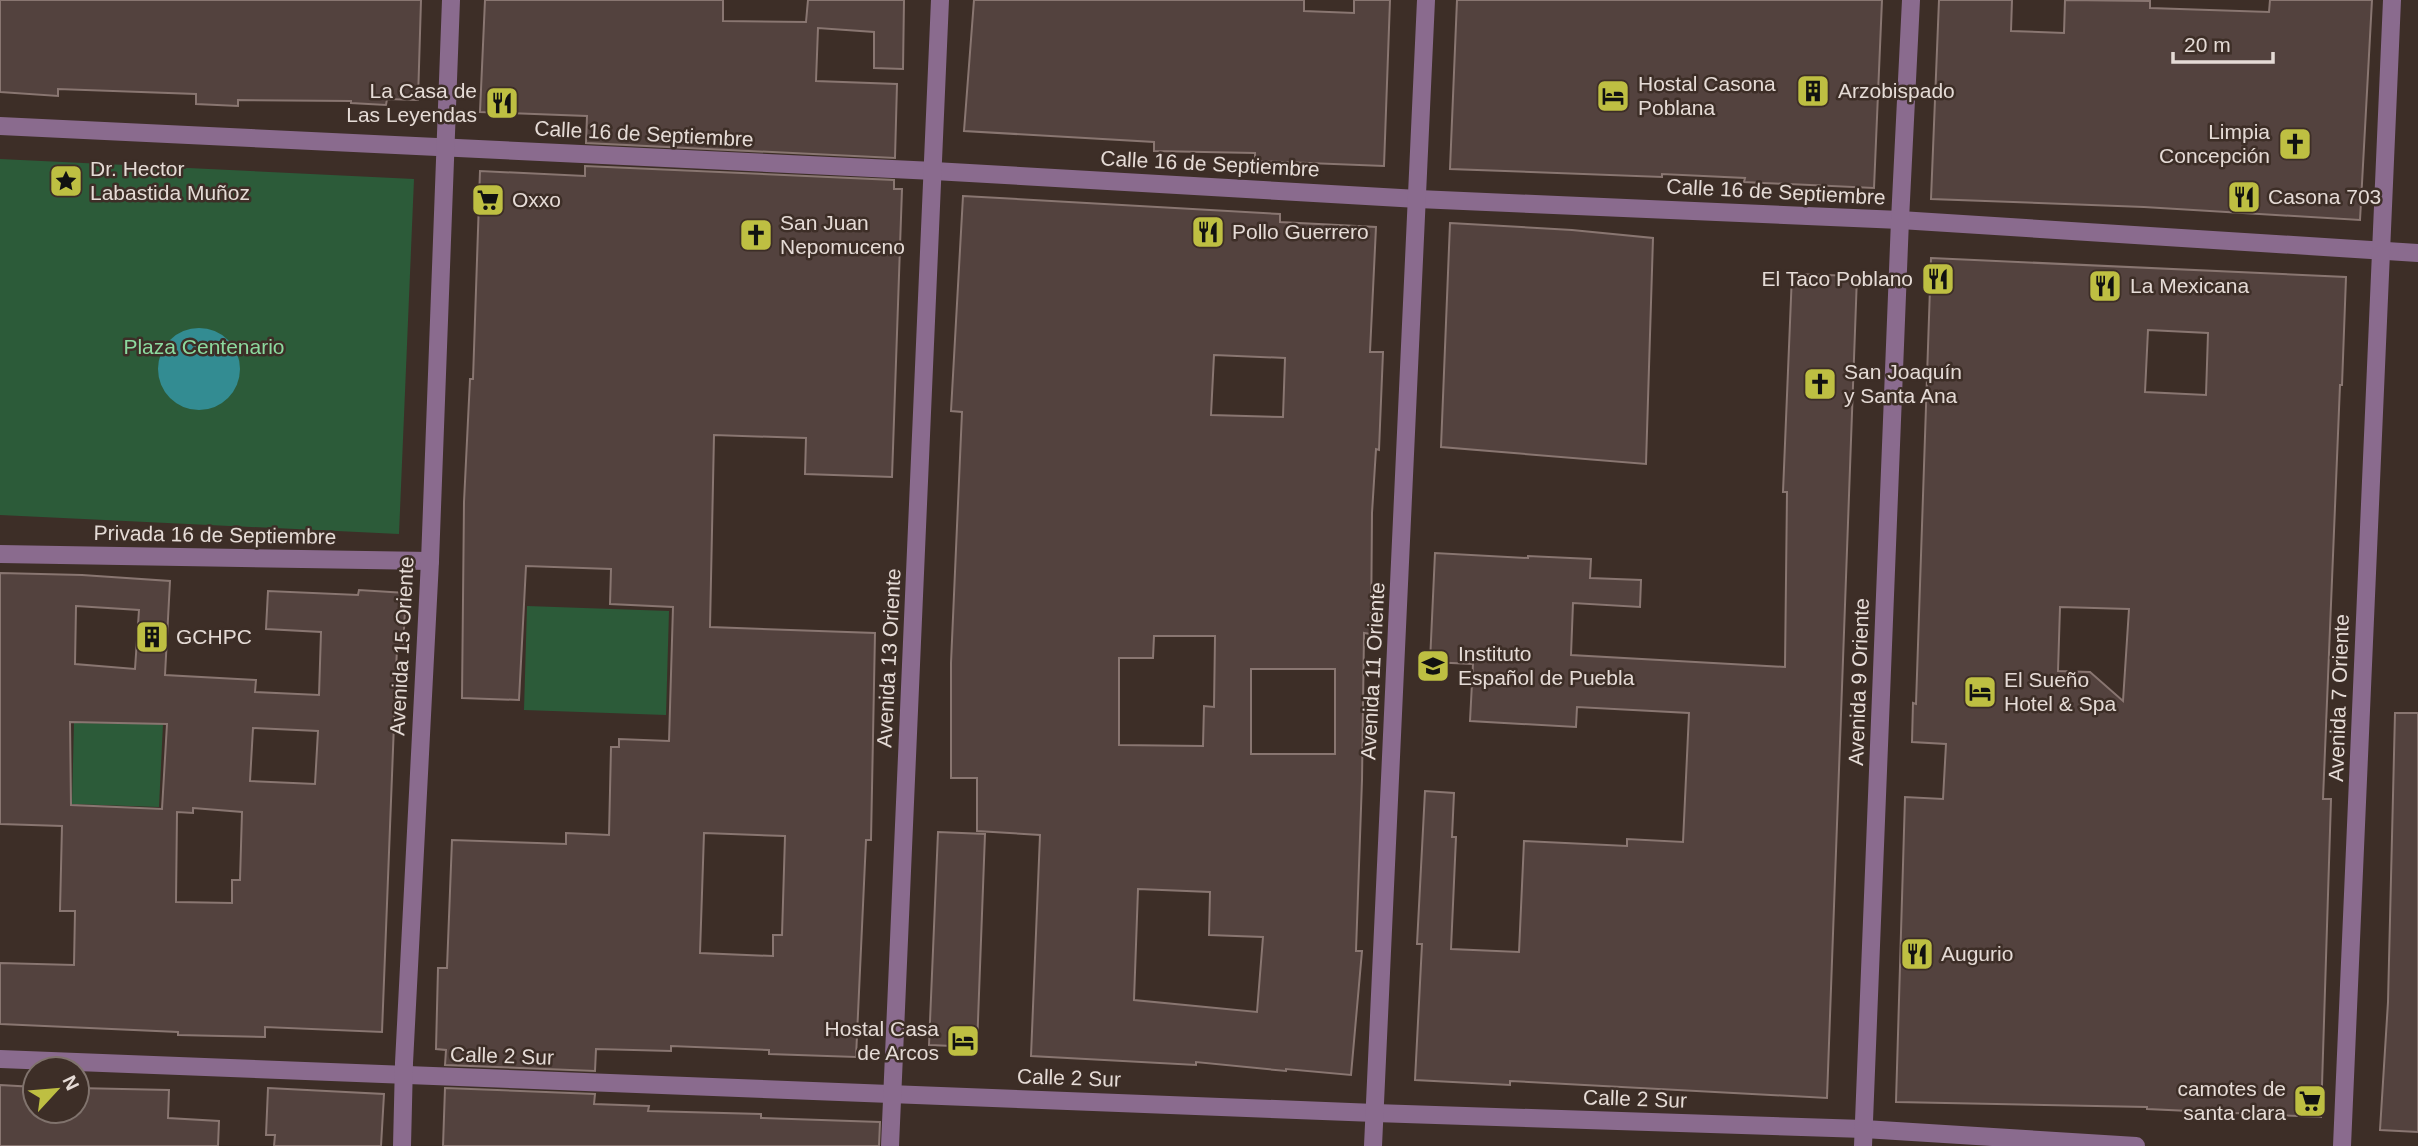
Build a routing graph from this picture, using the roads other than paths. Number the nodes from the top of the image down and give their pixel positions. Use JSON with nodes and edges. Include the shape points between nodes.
{"nodes":[{"id":1,"x":451,"y":0,"type":"edge"},
{"id":2,"x":940,"y":0,"type":"edge"},
{"id":3,"x":1426,"y":0,"type":"edge"},
{"id":4,"x":1911,"y":0,"type":"edge"},
{"id":5,"x":2392,"y":0,"type":"edge"},
{"id":6,"x":0,"y":126,"type":"edge"},
{"id":7,"x":446,"y":147,"type":"junction"},
{"id":8,"x":934,"y":171,"type":"junction"},
{"id":9,"x":1418,"y":199,"type":"junction"},
{"id":10,"x":1900,"y":220,"type":"junction"},
{"id":11,"x":2381,"y":251,"type":"junction"},
{"id":12,"x":2411,"y":252,"type":"edge"},
{"id":13,"x":0,"y":554,"type":"edge"},
{"id":14,"x":430,"y":561,"type":"junction"},
{"id":15,"x":0,"y":1059,"type":"edge"},
{"id":16,"x":405,"y":1075,"type":"junction"},
{"id":17,"x":893,"y":1094,"type":"junction"},
{"id":18,"x":1375,"y":1113,"type":"junction"},
{"id":19,"x":1864,"y":1138,"type":"edge"},
{"id":20,"x":402,"y":1146,"type":"edge"},
{"id":21,"x":890,"y":1146,"type":"edge"},
{"id":22,"x":1373,"y":1146,"type":"edge"},
{"id":23,"x":2136,"y":1146,"type":"edge"},
{"id":24,"x":2342,"y":1146,"type":"edge"}],
"edges":[{"from":1,"to":7,"type":"street","name":"Avenida 15 Oriente"},
{"from":2,"to":8,"type":"street","name":"Avenida 13 Oriente"},
{"from":3,"to":9,"type":"street","name":"Avenida 11 Oriente"},
{"from":4,"to":10,"type":"street","name":"Avenida 9 Oriente"},
{"from":5,"to":11,"type":"street","name":"Avenida 7 Oriente"},
{"from":6,"to":7,"type":"street","name":"Calle 16 de Septiembre"},
{"from":7,"to":8,"type":"street","name":"Calle 16 de Septiembre"},
{"from":7,"to":14,"type":"street","name":"Avenida 15 Oriente"},
{"from":8,"to":9,"type":"street","name":"Calle 16 de Septiembre"},
{"from":8,"to":17,"type":"street","name":"Avenida 13 Oriente"},
{"from":9,"to":10,"type":"street","name":"Calle 16 de Septiembre"},
{"from":9,"to":18,"type":"street","name":"Avenida 11 Oriente"},
{"from":10,"to":11,"type":"street","name":"Calle 16 de Septiembre"},
{"from":10,"to":19,"type":"street","name":"Avenida 9 Oriente"},
{"from":11,"to":12,"type":"street","name":"Calle 16 de Septiembre"},
{"from":11,"to":24,"type":"street","name":"Avenida 7 Oriente"},
{"from":13,"to":14,"type":"street","name":"Privada 16 de Septiembre"},
{"from":14,"to":16,"type":"street","name":"Avenida 15 Oriente"},
{"from":15,"to":16,"type":"street","name":"Calle 2 Sur"},
{"from":16,"to":17,"type":"street","name":"Calle 2 Sur"},
{"from":16,"to":20,"type":"street","name":"Avenida 15 Oriente"},
{"from":17,"to":18,"type":"street","name":"Calle 2 Sur"},
{"from":17,"to":21,"type":"street","name":"Avenida 13 Oriente"},
{"from":18,"to":19,"type":"street","name":"Calle 2 Sur"},
{"from":18,"to":22,"type":"street","name":"Avenida 11 Oriente"},
{"from":19,"to":23,"type":"street","name":"Calle 2 Sur"}]}
